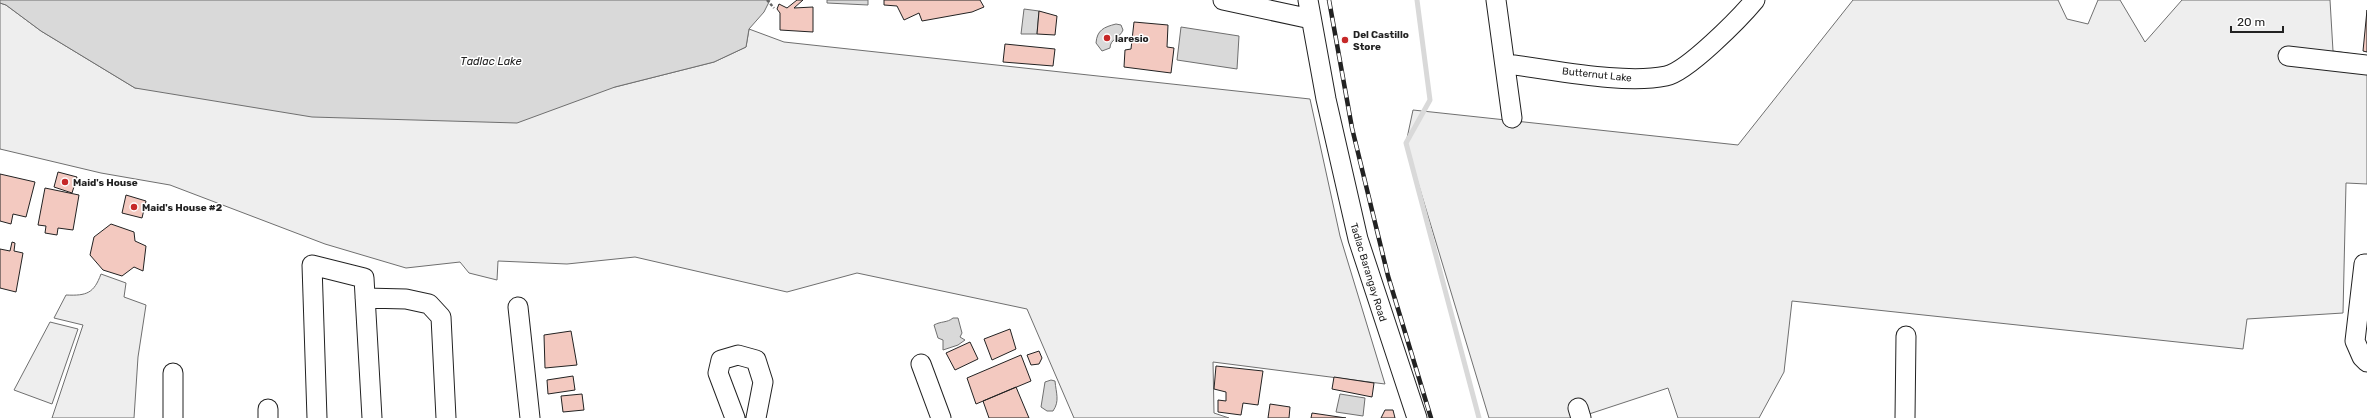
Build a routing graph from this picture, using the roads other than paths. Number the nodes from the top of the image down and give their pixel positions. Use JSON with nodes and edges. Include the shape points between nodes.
{"nodes":[{"id":1,"x":1223,"y":0,"type":"edge"},
{"id":2,"x":1308,"y":0,"type":"edge"},
{"id":3,"x":1496,"y":0,"type":"edge"},
{"id":4,"x":1755,"y":0,"type":"edge"},
{"id":5,"x":1311,"y":19,"type":"junction"},
{"id":6,"x":2288,"y":56,"type":"dead end"},
{"id":7,"x":1506,"y":64,"type":"junction"},
{"id":8,"x":2367,"y":65,"type":"edge"},
{"id":9,"x":1512,"y":118,"type":"dead end"},
{"id":10,"x":2367,"y":264,"type":"edge"},
{"id":11,"x":365,"y":298,"type":"junction"},
{"id":12,"x":518,"y":307,"type":"dead end"},
{"id":13,"x":1906,"y":336,"type":"dead end"},
{"id":14,"x":2367,"y":362,"type":"edge"},
{"id":15,"x":921,"y":364,"type":"dead end"},
{"id":16,"x":173,"y":373,"type":"dead end"},
{"id":17,"x":173,"y":418,"type":"edge"},
{"id":18,"x":317,"y":418,"type":"edge"},
{"id":19,"x":372,"y":418,"type":"edge"},
{"id":20,"x":446,"y":418,"type":"edge"},
{"id":21,"x":530,"y":418,"type":"edge"},
{"id":22,"x":735,"y":418,"type":"edge"},
{"id":23,"x":756,"y":418,"type":"edge"},
{"id":24,"x":942,"y":418,"type":"edge"},
{"id":25,"x":1417,"y":418,"type":"edge"},
{"id":26,"x":1905,"y":418,"type":"edge"}],
"edges":[{"from":1,"to":5,"type":"street"},
{"from":2,"to":5,"type":"street","name":"Tadlac Barangay Road"},
{"from":3,"to":7,"type":"street"},
{"from":4,"to":7,"type":"street","name":"Butternut Lake","via":[[1686,67],[1666,76],[1626,79]]},
{"from":5,"to":25,"type":"street","name":"Tadlac Barangay Road","via":[[1326,99],[1358,239]]},
{"from":6,"to":8,"type":"street"},
{"from":7,"to":9,"type":"street"},
{"from":10,"to":14,"type":"street","via":[[2364,264],[2355,341]]},
{"from":11,"to":18,"type":"street","via":[[364,278],[312,265]]},
{"from":11,"to":19,"type":"street"},
{"from":11,"to":20,"type":"street","via":[[406,299],[429,304],[441,317]]},
{"from":12,"to":21,"type":"street"},
{"from":13,"to":26,"type":"street"},
{"from":15,"to":24,"type":"street"},
{"from":16,"to":17,"type":"street"},
{"from":22,"to":23,"type":"street","via":[[718,373],[722,360],[738,355],[756,360],[763,382]]}]}
